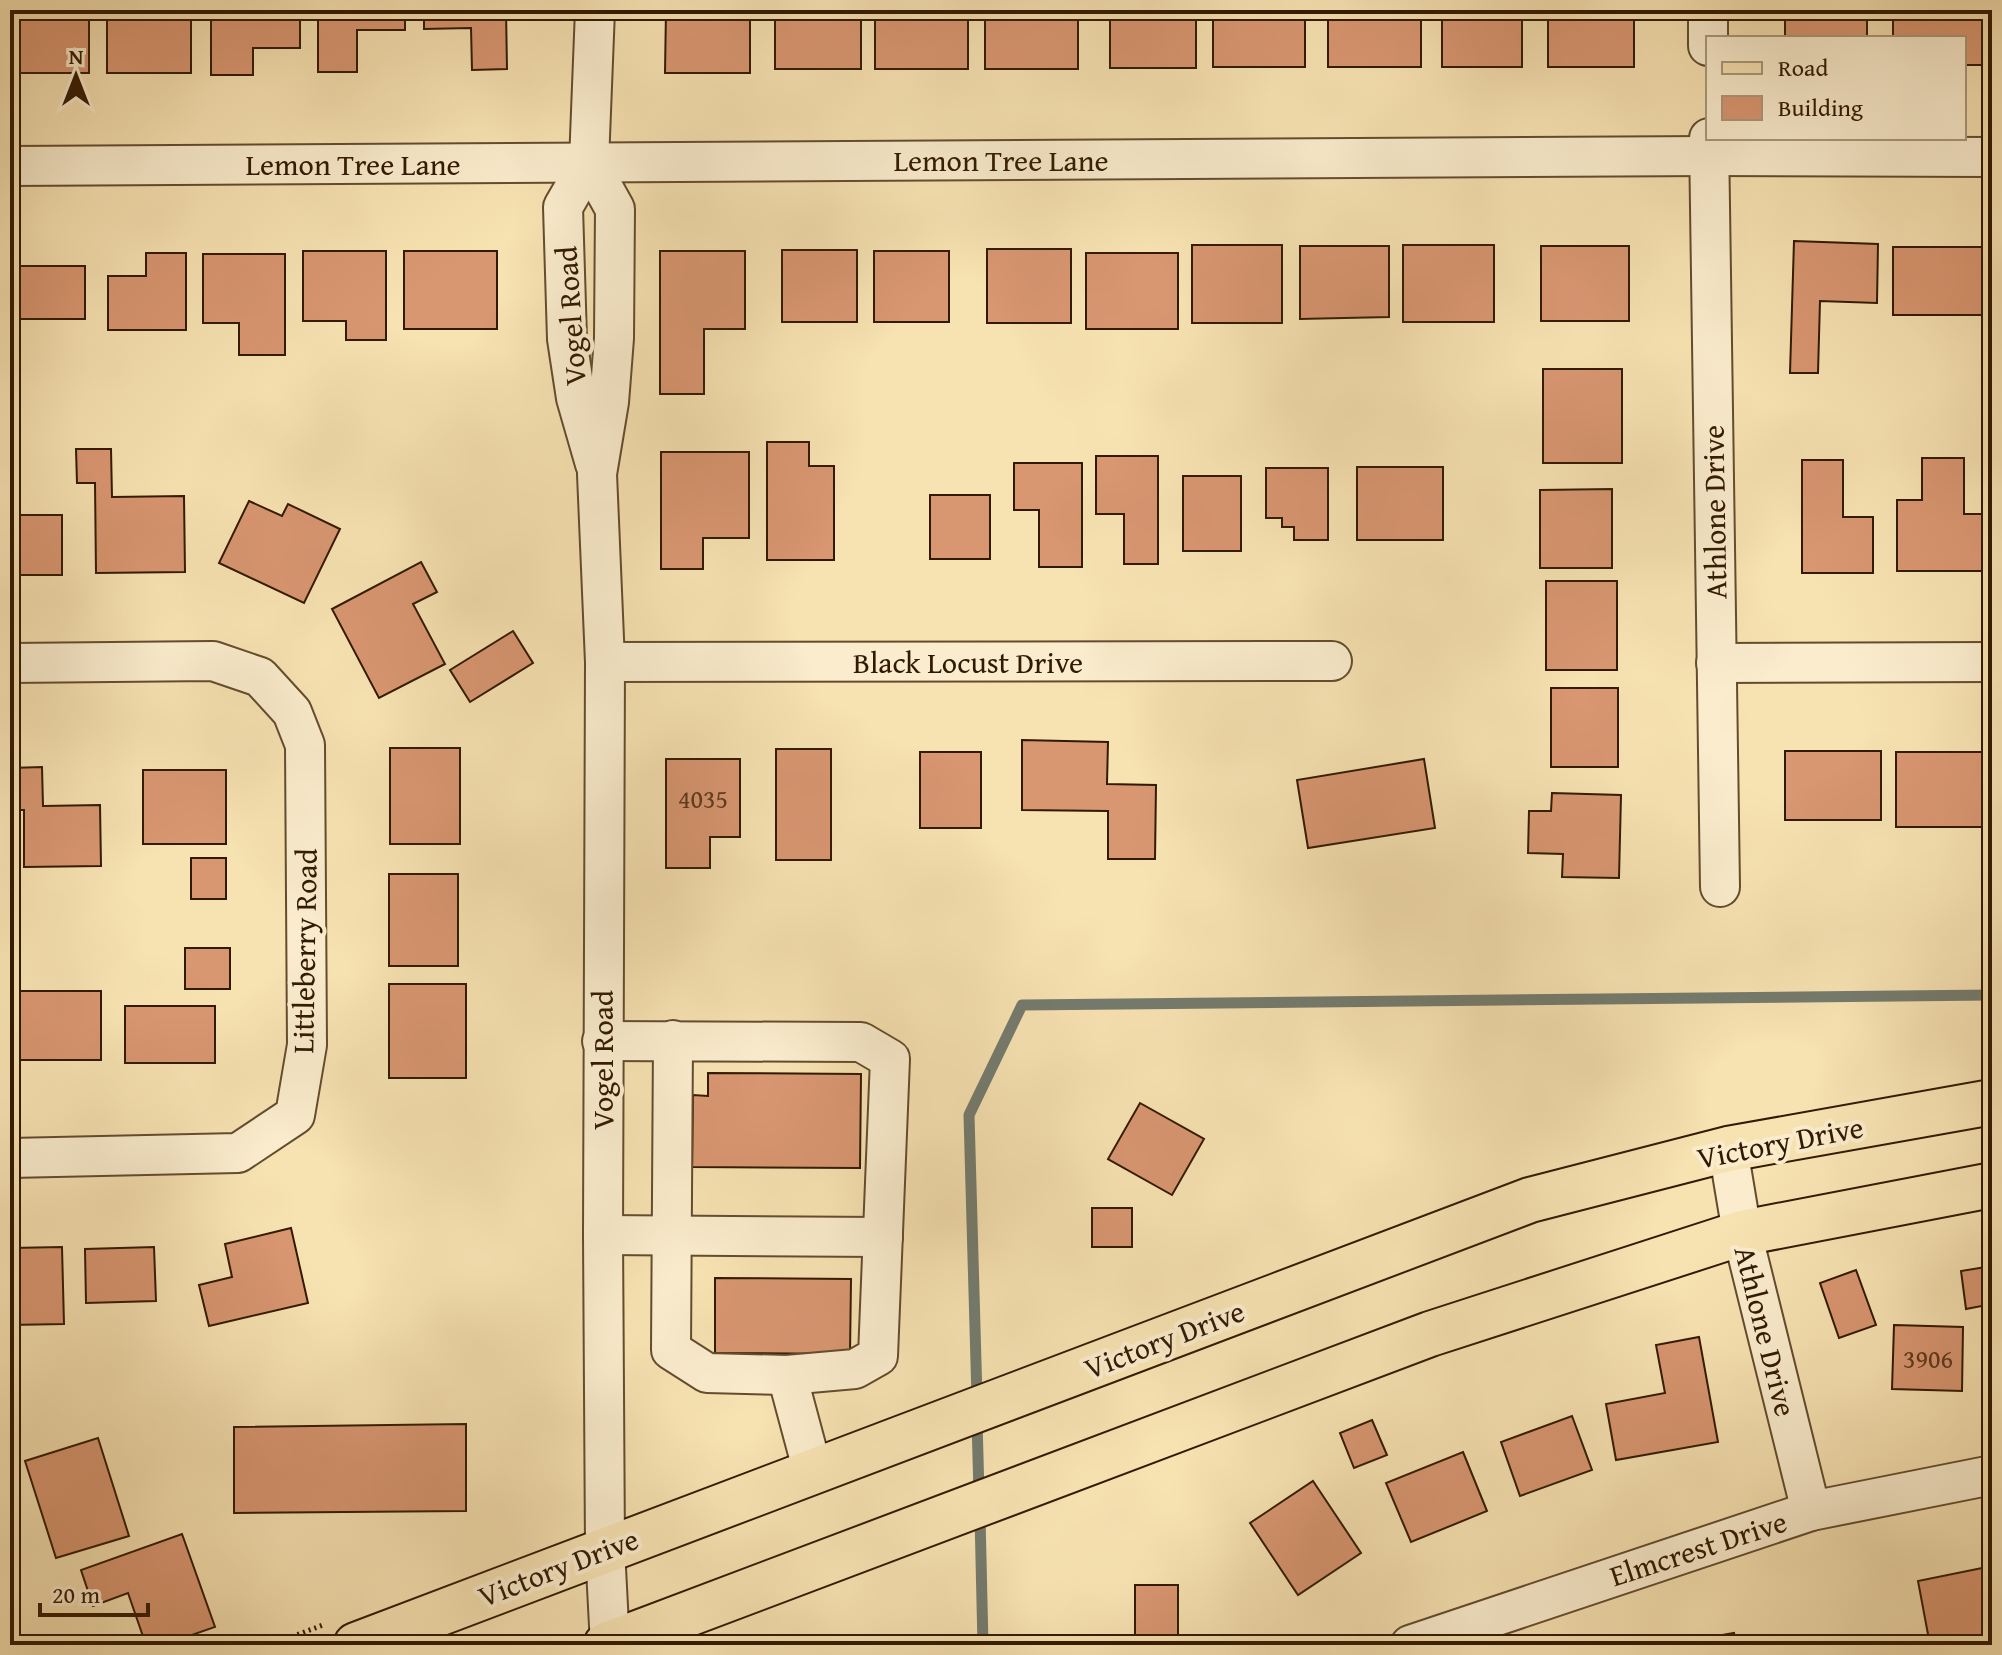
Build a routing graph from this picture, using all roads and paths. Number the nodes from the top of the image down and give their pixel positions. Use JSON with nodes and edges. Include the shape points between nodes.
{"nodes":[{"id":1,"x":595,"y":10,"type":"edge"},
{"id":2,"x":1708,"y":10,"type":"edge"},
{"id":3,"x":1708,"y":36,"type":"edge"},
{"id":4,"x":1709,"y":147,"type":"edge"},
{"id":5,"x":1992,"y":157,"type":"edge"},
{"id":6,"x":589,"y":162,"type":"junction"},
{"id":7,"x":10,"y":166,"type":"edge"},
{"id":8,"x":597,"y":474,"type":"junction"},
{"id":9,"x":1332,"y":661,"type":"dead end"},
{"id":10,"x":605,"y":662,"type":"junction"},
{"id":11,"x":1992,"y":662,"type":"edge"},
{"id":12,"x":10,"y":663,"type":"edge"},
{"id":13,"x":1716,"y":663,"type":"junction"},
{"id":14,"x":1720,"y":887,"type":"dead end"},
{"id":15,"x":673,"y":1040,"type":"junction"},
{"id":16,"x":602,"y":1041,"type":"junction"},
{"id":17,"x":1992,"y":1102,"type":"edge"},
{"id":18,"x":1728,"y":1149,"type":"junction"},
{"id":19,"x":10,"y":1158,"type":"edge"},
{"id":20,"x":1992,"y":1185,"type":"edge"},
{"id":21,"x":1742,"y":1233,"type":"junction"},
{"id":22,"x":603,"y":1235,"type":"junction"},
{"id":23,"x":672,"y":1235,"type":"junction"},
{"id":24,"x":883,"y":1237,"type":"junction"},
{"id":25,"x":787,"y":1375,"type":"junction"},
{"id":26,"x":813,"y":1472,"type":"junction"},
{"id":27,"x":1992,"y":1475,"type":"edge"},
{"id":28,"x":1811,"y":1511,"type":"junction"},
{"id":29,"x":605,"y":1549,"type":"junction"},
{"id":30,"x":609,"y":1644,"type":"edge"},
{"id":31,"x":356,"y":1645,"type":"edge"},
{"id":32,"x":1410,"y":1645,"type":"edge"}],
"edges":[{"from":1,"to":6,"type":"street","name":"Vogel Road"},
{"from":2,"to":3,"type":"street"},
{"from":4,"to":5,"type":"street","name":"Lemon Tree Lane"},
{"from":4,"to":6,"type":"street","name":"Lemon Tree Lane"},
{"from":4,"to":13,"type":"street","name":"Athlone Drive"},
{"from":6,"to":7,"type":"street","name":"Lemon Tree Lane"},
{"from":6,"to":8,"type":"street","name":"Vogel Road","via":[[615,209],[613,350]]},
{"from":6,"to":8,"type":"street","name":"Vogel Road","via":[[563,207],[567,339],[576,398]]},
{"from":8,"to":10,"type":"street","name":"Vogel Road"},
{"from":9,"to":10,"type":"street","name":"Black Locust Drive"},
{"from":10,"to":16,"type":"street","name":"Vogel Road"},
{"from":11,"to":13,"type":"street"},
{"from":12,"to":19,"type":"street","name":"Littleberry Road","via":[[213,661],[260,677],[292,712],[305,745],[307,1045],[295,1115],[238,1153]]},
{"from":13,"to":14,"type":"street","name":"Athlone Drive"},
{"from":15,"to":16,"type":"street"},
{"from":15,"to":23,"type":"street"},
{"from":15,"to":24,"type":"street","via":[[861,1042],[890,1059]]},
{"from":16,"to":22,"type":"street","name":"Vogel Road"},
{"from":17,"to":18,"type":"main road","name":"Victory Drive"},
{"from":18,"to":21,"type":"street","name":"Athlone Drive"},
{"from":18,"to":26,"type":"main road","name":"Victory Drive","via":[[1530,1200]]},
{"from":20,"to":21,"type":"main road"},
{"from":21,"to":28,"type":"street","name":"Athlone Drive"},
{"from":21,"to":30,"type":"main road","via":[[1430,1334]]},
{"from":22,"to":23,"type":"street"},
{"from":22,"to":29,"type":"street","name":"Vogel Road"},
{"from":23,"to":24,"type":"street"},
{"from":23,"to":25,"type":"street","via":[[671,1350],[707,1373]]},
{"from":24,"to":25,"type":"street","via":[[878,1356],[855,1369]]},
{"from":25,"to":26,"type":"street"},
{"from":26,"to":29,"type":"main road","name":"Victory Drive"},
{"from":27,"to":28,"type":"street","name":"Elmcrest Drive"},
{"from":28,"to":32,"type":"street","name":"Elmcrest Drive"},
{"from":29,"to":30,"type":"street","name":"Vogel Road"},
{"from":29,"to":31,"type":"main road","name":"Victory Drive"}]}
